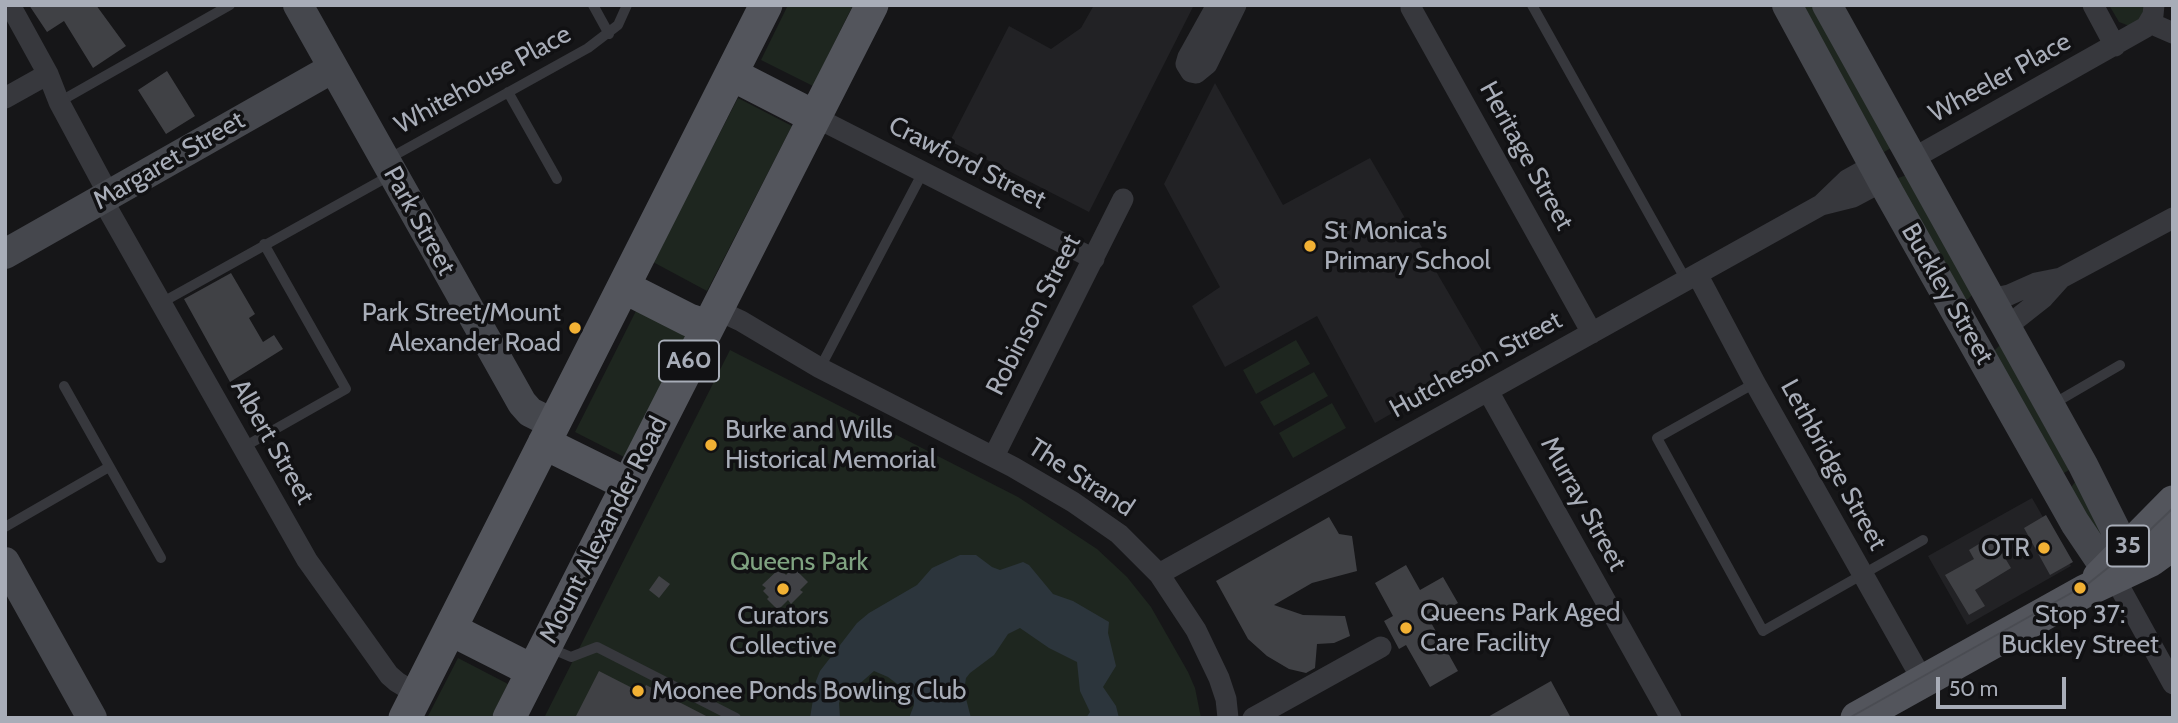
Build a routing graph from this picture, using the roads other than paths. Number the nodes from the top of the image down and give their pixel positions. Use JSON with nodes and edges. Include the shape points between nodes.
{"nodes":[{"id":1,"x":10,"y":5,"type":"edge"},
{"id":2,"x":230,"y":5,"type":"edge"},
{"id":3,"x":298,"y":5,"type":"edge"},
{"id":4,"x":593,"y":5,"type":"edge"},
{"id":5,"x":627,"y":5,"type":"edge"},
{"id":6,"x":766,"y":5,"type":"edge"},
{"id":7,"x":872,"y":5,"type":"edge"},
{"id":8,"x":1217,"y":5,"type":"edge"},
{"id":9,"x":1236,"y":5,"type":"edge"},
{"id":10,"x":1532,"y":5,"type":"edge"},
{"id":11,"x":1787,"y":5,"type":"edge"},
{"id":12,"x":1827,"y":5,"type":"edge"},
{"id":13,"x":2092,"y":5,"type":"edge"},
{"id":14,"x":1413,"y":6,"type":"edge"},
{"id":15,"x":2152,"y":14,"type":"edge"},
{"id":16,"x":2173,"y":33,"type":"edge"},
{"id":17,"x":609,"y":34,"type":"junction"},
{"id":18,"x":2115,"y":46,"type":"junction"},
{"id":19,"x":333,"y":68,"type":"junction"},
{"id":20,"x":48,"y":74,"type":"junction"},
{"id":21,"x":731,"y":74,"type":"junction"},
{"id":22,"x":508,"y":92,"type":"junction"},
{"id":23,"x":5,"y":98,"type":"edge"},
{"id":24,"x":59,"y":102,"type":"junction"},
{"id":25,"x":815,"y":117,"type":"junction"},
{"id":26,"x":1912,"y":159,"type":"junction"},
{"id":27,"x":389,"y":167,"type":"junction"},
{"id":28,"x":923,"y":172,"type":"junction"},
{"id":29,"x":1879,"y":173,"type":"junction"},
{"id":30,"x":557,"y":179,"type":"dead end"},
{"id":31,"x":106,"y":197,"type":"junction"},
{"id":32,"x":1123,"y":199,"type":"dead end"},
{"id":33,"x":2173,"y":218,"type":"edge"},
{"id":34,"x":264,"y":244,"type":"junction"},
{"id":35,"x":5,"y":254,"type":"edge"},
{"id":36,"x":1094,"y":259,"type":"junction"},
{"id":37,"x":1691,"y":277,"type":"junction"},
{"id":38,"x":2062,"y":278,"type":"junction"},
{"id":39,"x":628,"y":280,"type":"junction"},
{"id":40,"x":1990,"y":299,"type":"junction"},
{"id":41,"x":161,"y":303,"type":"junction"},
{"id":42,"x":1959,"y":316,"type":"junction"},
{"id":43,"x":711,"y":318,"type":"junction"},
{"id":44,"x":2006,"y":328,"type":"junction"},
{"id":45,"x":1592,"y":333,"type":"junction"},
{"id":46,"x":1975,"y":344,"type":"junction"},
{"id":47,"x":2120,"y":365,"type":"dead end"},
{"id":48,"x":820,"y":368,"type":"junction"},
{"id":49,"x":1755,"y":383,"type":"junction"},
{"id":50,"x":64,"y":386,"type":"dead end"},
{"id":51,"x":1488,"y":391,"type":"junction"},
{"id":52,"x":2050,"y":406,"type":"junction"},
{"id":53,"x":549,"y":433,"type":"junction"},
{"id":54,"x":242,"y":447,"type":"junction"},
{"id":55,"x":994,"y":456,"type":"junction"},
{"id":56,"x":2083,"y":465,"type":"junction"},
{"id":57,"x":109,"y":467,"type":"junction"},
{"id":58,"x":627,"y":484,"type":"junction"},
{"id":59,"x":2057,"y":489,"type":"junction"},
{"id":60,"x":2173,"y":502,"type":"edge"},
{"id":61,"x":5,"y":527,"type":"edge"},
{"id":62,"x":1923,"y":540,"type":"dead end"},
{"id":63,"x":2173,"y":544,"type":"edge"},
{"id":64,"x":161,"y":558,"type":"dead end"},
{"id":65,"x":7,"y":569,"type":"edge"},
{"id":66,"x":2107,"y":572,"type":"junction"},
{"id":67,"x":1159,"y":574,"type":"junction"},
{"id":68,"x":1862,"y":574,"type":"junction"},
{"id":69,"x":450,"y":629,"type":"junction"},
{"id":70,"x":1381,"y":647,"type":"dead end"},
{"id":71,"x":539,"y":658,"type":"junction"},
{"id":72,"x":1923,"y":681,"type":"junction"},
{"id":73,"x":2173,"y":684,"type":"edge"},
{"id":74,"x":411,"y":706,"type":"edge"},
{"id":75,"x":92,"y":718,"type":"edge"},
{"id":76,"x":509,"y":718,"type":"edge"},
{"id":77,"x":736,"y":718,"type":"edge"},
{"id":78,"x":1228,"y":718,"type":"edge"},
{"id":79,"x":1254,"y":718,"type":"edge"},
{"id":80,"x":1671,"y":718,"type":"edge"},
{"id":81,"x":1857,"y":718,"type":"edge"}],
"edges":[{"from":1,"to":20,"type":"street","name":"Albert Street"},
{"from":2,"to":24,"type":"lane"},
{"from":3,"to":19,"type":"main road","name":"Park Street"},
{"from":4,"to":17,"type":"lane"},
{"from":5,"to":17,"type":"lane","name":"Whitehouse Place"},
{"from":6,"to":21,"type":"main road"},
{"from":7,"to":25,"type":"main road","name":"Mount Alexander Road","number":"A60"},
{"from":8,"to":9,"type":"street","via":[[1188,57],[1191,72],[1207,64]]},
{"from":10,"to":37,"type":"lane"},
{"from":11,"to":29,"type":"main road","name":"Buckley Street"},
{"from":12,"to":26,"type":"main road","name":"Buckley Street"},
{"from":13,"to":18,"type":"street"},
{"from":14,"to":45,"type":"street","name":"Heritage Street"},
{"from":15,"to":16,"type":"street","name":"Wheeler Place"},
{"from":15,"to":18,"type":"street","name":"Wheeler Place"},
{"from":17,"to":22,"type":"lane","name":"Whitehouse Place"},
{"from":18,"to":26,"type":"street","name":"Wheeler Place"},
{"from":19,"to":27,"type":"main road","name":"Park Street"},
{"from":19,"to":31,"type":"main road","name":"Margaret Street"},
{"from":20,"to":23,"type":"street"},
{"from":20,"to":24,"type":"street","name":"Albert Street"},
{"from":21,"to":25,"type":"main road"},
{"from":21,"to":39,"type":"main road"},
{"from":22,"to":27,"type":"lane","name":"Whitehouse Place"},
{"from":22,"to":30,"type":"lane"},
{"from":24,"to":31,"type":"street","name":"Albert Street"},
{"from":25,"to":28,"type":"street","name":"Crawford Street"},
{"from":25,"to":43,"type":"main road","name":"Mount Alexander Road","number":"A60"},
{"from":26,"to":29,"type":"main road"},
{"from":26,"to":40,"type":"main road","name":"Buckley Street"},
{"from":27,"to":34,"type":"lane","name":"Whitehouse Place"},
{"from":27,"to":53,"type":"main road","name":"Park Street","via":[[522,403]]},
{"from":28,"to":36,"type":"street","name":"Crawford Street"},
{"from":28,"to":48,"type":"lane"},
{"from":29,"to":37,"type":"street","name":"Hutcheson Street","via":[[1853,197],[1821,205]]},
{"from":29,"to":42,"type":"main road","name":"Buckley Street"},
{"from":31,"to":35,"type":"main road","name":"Margaret Street"},
{"from":31,"to":41,"type":"street","name":"Albert Street"},
{"from":32,"to":36,"type":"street","name":"Robinson Street"},
{"from":33,"to":38,"type":"street"},
{"from":34,"to":41,"type":"lane","name":"Whitehouse Place"},
{"from":34,"to":54,"type":"lane","via":[[346,389]]},
{"from":36,"to":55,"type":"street","name":"Robinson Street"},
{"from":37,"to":45,"type":"street","name":"Hutcheson Street"},
{"from":37,"to":49,"type":"street","name":"Lethbridge Street"},
{"from":38,"to":40,"type":"street"},
{"from":38,"to":44,"type":"street"},
{"from":39,"to":43,"type":"main road","via":[[689,320]]},
{"from":39,"to":53,"type":"main road"},
{"from":40,"to":42,"type":"main road"},
{"from":40,"to":44,"type":"main road","name":"Buckley Street"},
{"from":41,"to":54,"type":"street","name":"Albert Street"},
{"from":42,"to":46,"type":"main road","name":"Buckley Street"},
{"from":43,"to":48,"type":"street","name":"The Strand","via":[[741,321]]},
{"from":43,"to":58,"type":"main road","name":"Mount Alexander Road","number":"A60"},
{"from":44,"to":46,"type":"main road"},
{"from":44,"to":52,"type":"main road","name":"Buckley Street"},
{"from":45,"to":51,"type":"street","name":"Hutcheson Street"},
{"from":46,"to":59,"type":"main road","name":"Buckley Street"},
{"from":47,"to":52,"type":"lane"},
{"from":48,"to":55,"type":"street","name":"The Strand"},
{"from":49,"to":68,"type":"street","name":"Lethbridge Street"},
{"from":49,"to":68,"type":"lane","via":[[1657,438],[1763,631]]},
{"from":50,"to":57,"type":"lane"},
{"from":51,"to":67,"type":"street","name":"Hutcheson Street"},
{"from":51,"to":80,"type":"street","name":"Murray Street"},
{"from":52,"to":56,"type":"main road","name":"Buckley Street"},
{"from":53,"to":58,"type":"main road"},
{"from":53,"to":69,"type":"main road"},
{"from":54,"to":74,"type":"street","name":"Albert Street","via":[[307,559]]},
{"from":55,"to":67,"type":"street","name":"The Strand","via":[[1101,521]]},
{"from":56,"to":59,"type":"main road"},
{"from":56,"to":66,"type":"main road","name":"Buckley Street","via":[[2115,529]]},
{"from":57,"to":61,"type":"lane"},
{"from":57,"to":64,"type":"lane"},
{"from":58,"to":71,"type":"main road","name":"Mount Alexander Road","number":"A60"},
{"from":59,"to":66,"type":"main road","name":"Buckley Street"},
{"from":60,"to":66,"type":"main road","number":"35"},
{"from":62,"to":68,"type":"lane"},
{"from":63,"to":66,"type":"main road","number":"35","via":[[2147,562]]},
{"from":65,"to":75,"type":"main road"},
{"from":66,"to":72,"type":"main road","number":"35"},
{"from":66,"to":73,"type":"street","name":"Buckley Street"},
{"from":67,"to":78,"type":"street","name":"The Strand","via":[[1208,654],[1223,688]]},
{"from":68,"to":72,"type":"street","name":"Lethbridge Street"},
{"from":69,"to":71,"type":"main road"},
{"from":69,"to":74,"type":"main road"},
{"from":70,"to":79,"type":"street"},
{"from":71,"to":76,"type":"main road","name":"Mount Alexander Road","number":"A60"},
{"from":71,"to":77,"type":"lane","via":[[571,657],[597,647]]},
{"from":72,"to":81,"type":"main road","number":"35"}]}
